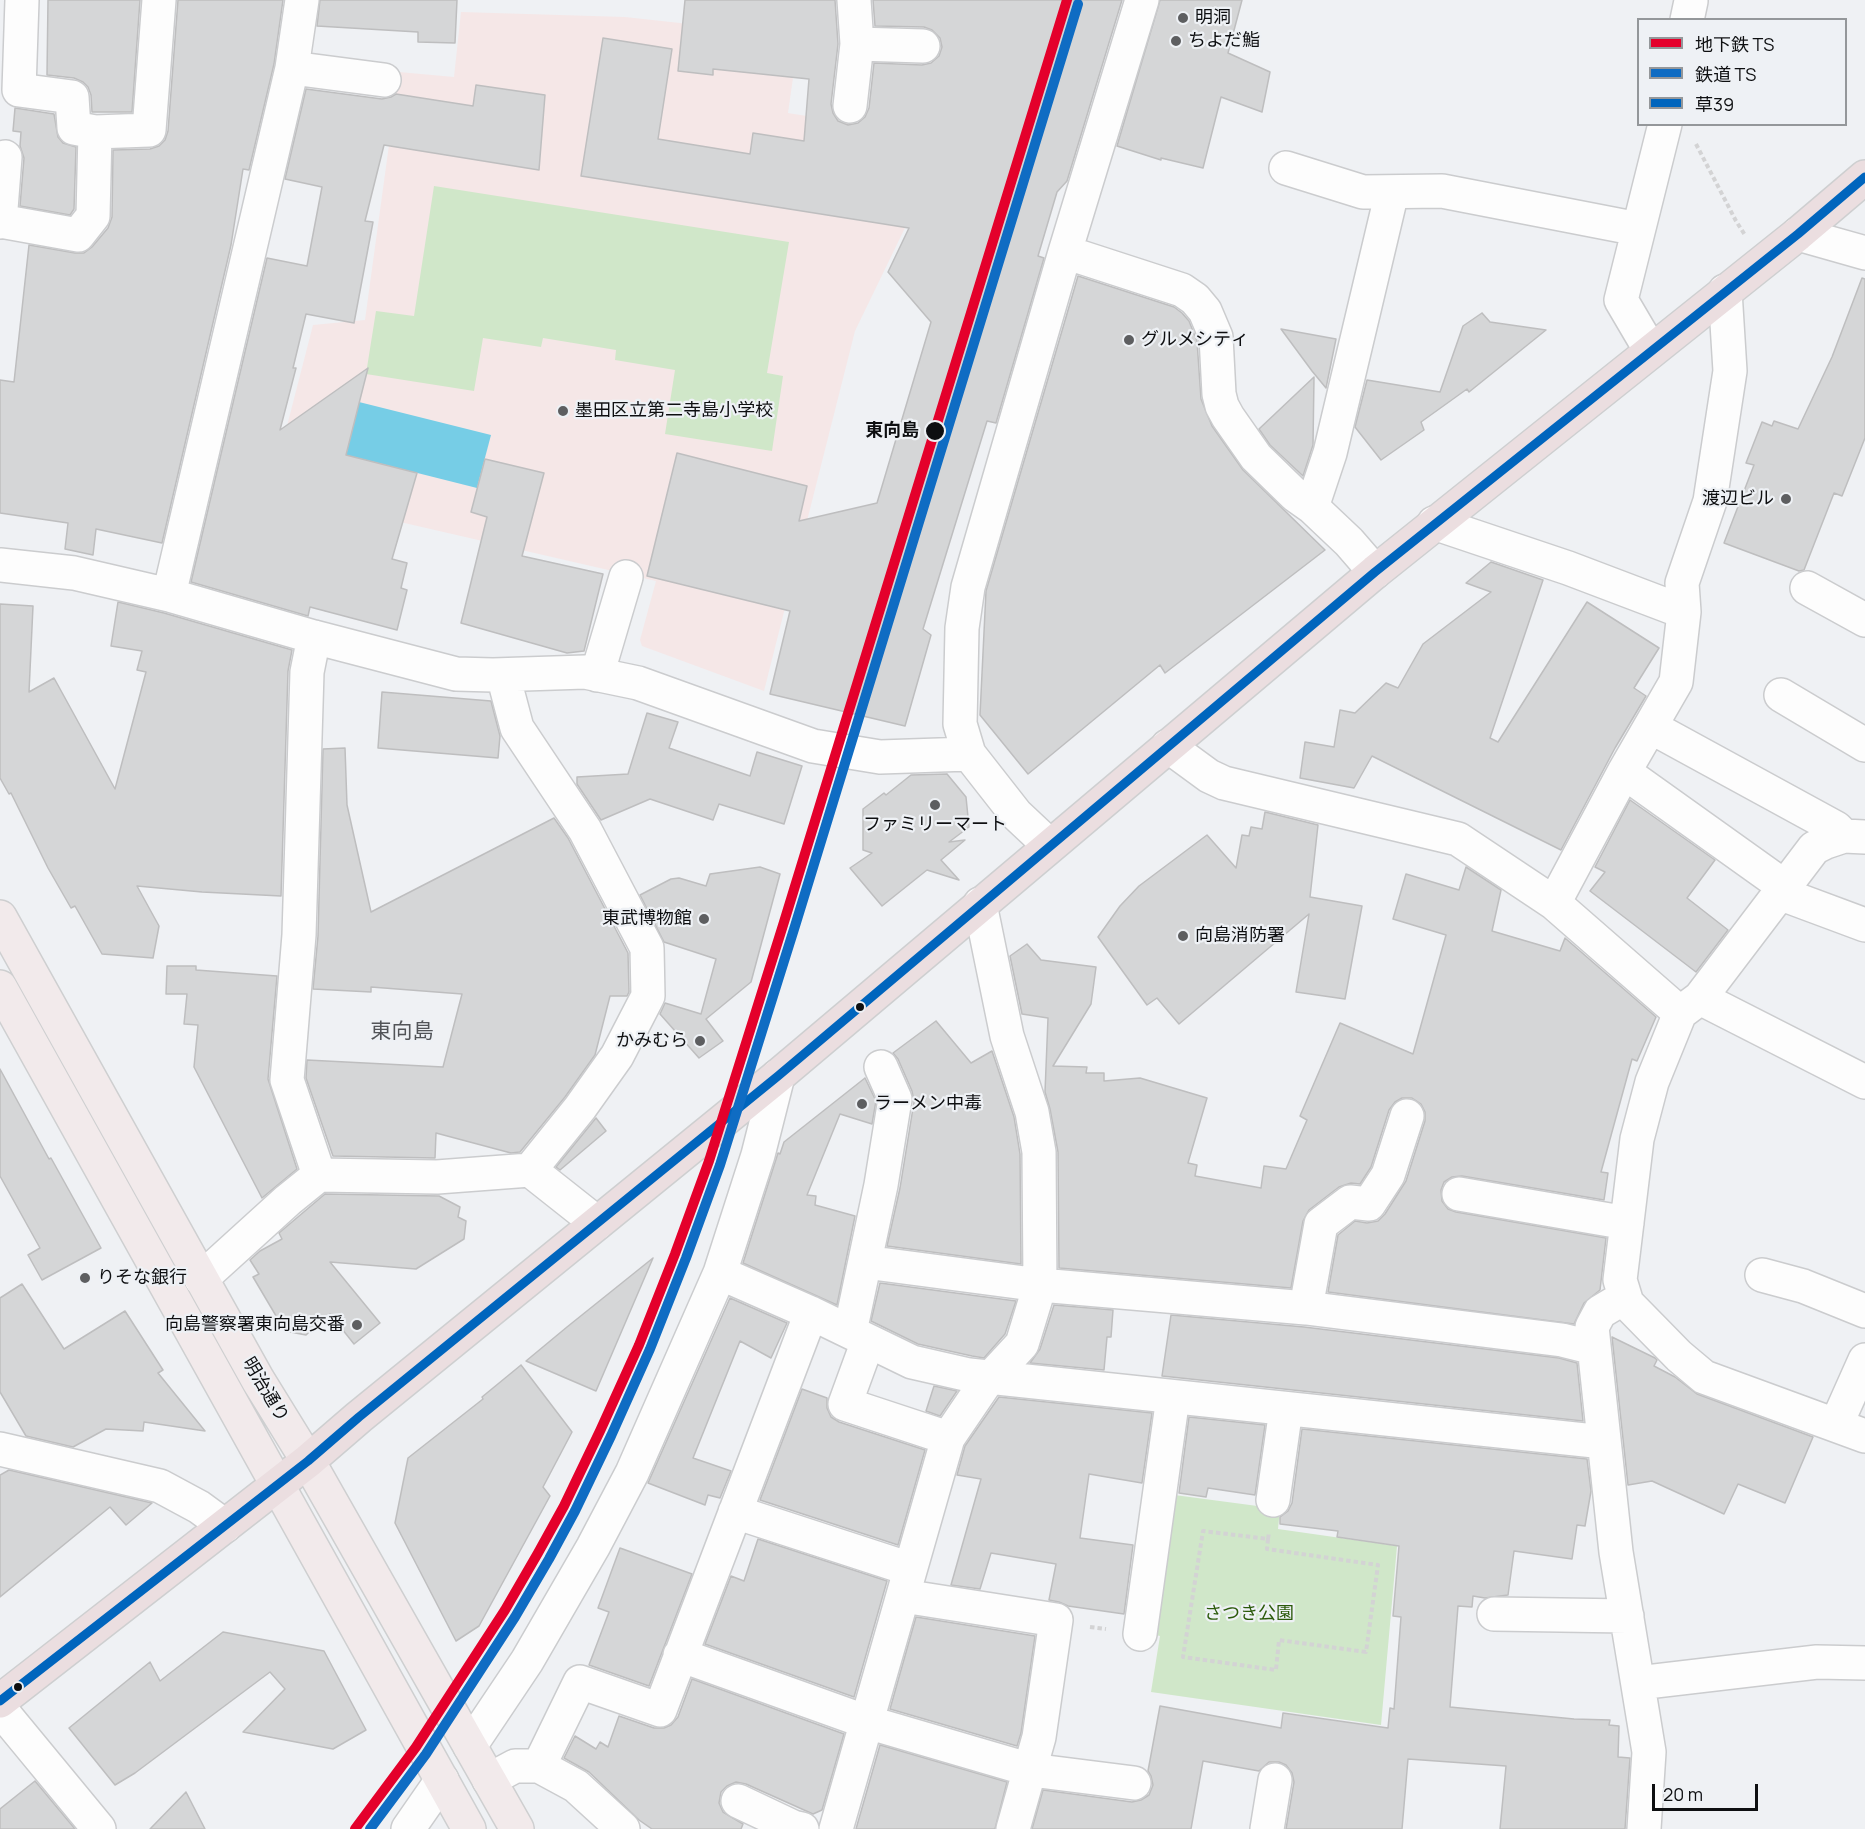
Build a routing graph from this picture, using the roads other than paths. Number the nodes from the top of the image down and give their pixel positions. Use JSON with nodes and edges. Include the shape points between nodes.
{"nodes":[{"id":1,"x":22,"y":0,"type":"edge"},
{"id":2,"x":159,"y":0,"type":"edge"},
{"id":3,"x":302,"y":0,"type":"edge"},
{"id":4,"x":854,"y":0,"type":"edge"},
{"id":5,"x":1142,"y":0,"type":"edge"},
{"id":6,"x":857,"y":44,"type":"junction"},
{"id":7,"x":923,"y":46,"type":"dead end"},
{"id":8,"x":292,"y":68,"type":"junction"},
{"id":9,"x":384,"y":80,"type":"dead end"},
{"id":10,"x":9,"y":89,"type":"edge"},
{"id":11,"x":850,"y":106,"type":"dead end"},
{"id":12,"x":1664,"y":126,"type":"edge"},
{"id":13,"x":95,"y":132,"type":"junction"},
{"id":14,"x":5,"y":157,"type":"dead end"},
{"id":15,"x":1286,"y":168,"type":"dead end"},
{"id":16,"x":1865,"y":177,"type":"edge"},
{"id":17,"x":1392,"y":192,"type":"junction"},
{"id":18,"x":0,"y":221,"type":"edge"},
{"id":19,"x":1638,"y":229,"type":"junction"},
{"id":20,"x":1798,"y":234,"type":"junction"},
{"id":21,"x":1065,"y":252,"type":"junction"},
{"id":22,"x":1865,"y":253,"type":"edge"},
{"id":23,"x":1725,"y":291,"type":"junction"},
{"id":24,"x":1651,"y":351,"type":"junction"},
{"id":25,"x":1312,"y":507,"type":"junction"},
{"id":26,"x":1434,"y":523,"type":"junction"},
{"id":27,"x":0,"y":565,"type":"edge"},
{"id":28,"x":1375,"y":572,"type":"junction"},
{"id":29,"x":626,"y":577,"type":"dead end"},
{"id":30,"x":1807,"y":588,"type":"dead end"},
{"id":31,"x":169,"y":595,"type":"junction"},
{"id":32,"x":1684,"y":612,"type":"junction"},
{"id":33,"x":1865,"y":620,"type":"edge"},
{"id":34,"x":314,"y":637,"type":"junction"},
{"id":35,"x":503,"y":675,"type":"junction"},
{"id":36,"x":597,"y":675,"type":"junction"},
{"id":37,"x":1781,"y":695,"type":"dead end"},
{"id":38,"x":1651,"y":727,"type":"junction"},
{"id":39,"x":1865,"y":745,"type":"edge"},
{"id":40,"x":1168,"y":746,"type":"junction"},
{"id":41,"x":969,"y":754,"type":"junction"},
{"id":42,"x":1624,"y":772,"type":"junction"},
{"id":43,"x":1854,"y":836,"type":"edge"},
{"id":44,"x":1049,"y":845,"type":"junction"},
{"id":45,"x":1782,"y":890,"type":"junction"},
{"id":46,"x":1554,"y":903,"type":"junction"},
{"id":47,"x":981,"y":904,"type":"junction"},
{"id":48,"x":0,"y":917,"type":"edge"},
{"id":49,"x":1865,"y":925,"type":"edge"},
{"id":50,"x":0,"y":987,"type":"edge"},
{"id":51,"x":1690,"y":1006,"type":"junction"},
{"id":52,"x":880,"y":1067,"type":"dead end"},
{"id":53,"x":778,"y":1076,"type":"junction"},
{"id":54,"x":1865,"y":1082,"type":"edge"},
{"id":55,"x":1407,"y":1116,"type":"dead end"},
{"id":56,"x":530,"y":1170,"type":"junction"},
{"id":57,"x":319,"y":1175,"type":"junction"},
{"id":58,"x":1459,"y":1194,"type":"dead end"},
{"id":59,"x":597,"y":1222,"type":"junction"},
{"id":60,"x":1627,"y":1223,"type":"junction"},
{"id":61,"x":865,"y":1262,"type":"junction"},
{"id":62,"x":720,"y":1273,"type":"junction"},
{"id":63,"x":1762,"y":1275,"type":"dead end"},
{"id":64,"x":201,"y":1279,"type":"junction"},
{"id":65,"x":1040,"y":1285,"type":"junction"},
{"id":66,"x":1625,"y":1297,"type":"junction"},
{"id":67,"x":1306,"y":1308,"type":"junction"},
{"id":68,"x":1865,"y":1311,"type":"edge"},
{"id":69,"x":811,"y":1313,"type":"junction"},
{"id":70,"x":859,"y":1336,"type":"junction"},
{"id":71,"x":1594,"y":1348,"type":"junction"},
{"id":72,"x":1865,"y":1360,"type":"edge"},
{"id":73,"x":991,"y":1378,"type":"junction"},
{"id":74,"x":1173,"y":1397,"type":"junction"},
{"id":75,"x":1286,"y":1409,"type":"junction"},
{"id":76,"x":1851,"y":1430,"type":"edge"},
{"id":77,"x":948,"y":1438,"type":"junction"},
{"id":78,"x":1604,"y":1442,"type":"junction"},
{"id":79,"x":0,"y":1449,"type":"edge"},
{"id":80,"x":308,"y":1461,"type":"junction"},
{"id":81,"x":277,"y":1485,"type":"junction"},
{"id":82,"x":1273,"y":1500,"type":"road end"},
{"id":83,"x":735,"y":1512,"type":"junction"},
{"id":84,"x":225,"y":1526,"type":"junction"},
{"id":85,"x":907,"y":1583,"type":"junction"},
{"id":86,"x":1494,"y":1614,"type":"dead end"},
{"id":87,"x":1627,"y":1616,"type":"junction"},
{"id":88,"x":1140,"y":1634,"type":"road end"},
{"id":89,"x":680,"y":1655,"type":"junction"},
{"id":90,"x":1865,"y":1663,"type":"edge"},
{"id":91,"x":1638,"y":1683,"type":"junction"},
{"id":92,"x":0,"y":1701,"type":"edge"},
{"id":93,"x":0,"y":1708,"type":"edge"},
{"id":94,"x":867,"y":1722,"type":"junction"},
{"id":95,"x":470,"y":1746,"type":"junction"},
{"id":96,"x":539,"y":1766,"type":"junction"},
{"id":97,"x":1031,"y":1770,"type":"junction"},
{"id":98,"x":442,"y":1780,"type":"junction"},
{"id":99,"x":489,"y":1780,"type":"junction"},
{"id":100,"x":1275,"y":1780,"type":"dead end"},
{"id":101,"x":1134,"y":1783,"type":"dead end"},
{"id":102,"x":738,"y":1801,"type":"dead end"},
{"id":103,"x":461,"y":1824,"type":"edge"},
{"id":104,"x":99,"y":1829,"type":"edge"},
{"id":105,"x":408,"y":1829,"type":"edge"},
{"id":106,"x":517,"y":1829,"type":"edge"},
{"id":107,"x":623,"y":1829,"type":"edge"},
{"id":108,"x":802,"y":1829,"type":"edge"},
{"id":109,"x":836,"y":1829,"type":"edge"},
{"id":110,"x":1013,"y":1829,"type":"edge"},
{"id":111,"x":1267,"y":1829,"type":"edge"},
{"id":112,"x":1644,"y":1829,"type":"edge"}],
"edges":[{"from":1,"to":10,"type":"street"},
{"from":2,"to":13,"type":"street","via":[[149,130]]},
{"from":3,"to":8,"type":"street"},
{"from":4,"to":6,"type":"street"},
{"from":5,"to":21,"type":"street"},
{"from":6,"to":7,"type":"street"},
{"from":6,"to":11,"type":"street"},
{"from":8,"to":9,"type":"street"},
{"from":8,"to":31,"type":"street"},
{"from":10,"to":13,"type":"street","via":[[72,98],[74,128]]},
{"from":12,"to":19,"type":"street"},
{"from":13,"to":18,"type":"street","via":[[93,216],[78,235]]},
{"from":14,"to":18,"type":"street"},
{"from":15,"to":17,"type":"street","via":[[1363,192]]},
{"from":16,"to":20,"type":"highway"},
{"from":17,"to":19,"type":"street","via":[[1442,191]]},
{"from":17,"to":25,"type":"street","via":[[1330,453]]},
{"from":19,"to":24,"type":"street","via":[[1621,300]]},
{"from":20,"to":22,"type":"street"},
{"from":20,"to":23,"type":"highway"},
{"from":21,"to":25,"type":"street","via":[[1182,290],[1195,299],[1216,337],[1222,406],[1256,457]]},
{"from":21,"to":41,"type":"street","via":[[968,587],[962,628],[960,724]]},
{"from":23,"to":24,"type":"highway"},
{"from":23,"to":32,"type":"street","via":[[1730,371],[1710,501],[1682,583]]},
{"from":24,"to":26,"type":"highway"},
{"from":25,"to":28,"type":"street"},
{"from":26,"to":28,"type":"highway"},
{"from":26,"to":32,"type":"street"},
{"from":27,"to":31,"type":"street","via":[[74,573]]},
{"from":28,"to":40,"type":"highway"},
{"from":29,"to":36,"type":"street"},
{"from":30,"to":33,"type":"street"},
{"from":31,"to":34,"type":"street"},
{"from":32,"to":38,"type":"street","via":[[1676,682]]},
{"from":34,"to":35,"type":"street","via":[[456,674]]},
{"from":34,"to":57,"type":"street","via":[[307,672],[299,935],[287,1080]]},
{"from":35,"to":36,"type":"street"},
{"from":35,"to":56,"type":"street","via":[[517,728],[585,830],[647,948],[648,996],[617,1056]]},
{"from":36,"to":41,"type":"street","via":[[638,683],[813,746],[880,757]]},
{"from":37,"to":39,"type":"street"},
{"from":38,"to":42,"type":"street"},
{"from":38,"to":43,"type":"street"},
{"from":40,"to":44,"type":"highway"},
{"from":40,"to":46,"type":"street","via":[[1224,783],[1458,839]]},
{"from":41,"to":44,"type":"street","via":[[1016,814]]},
{"from":42,"to":45,"type":"street"},
{"from":42,"to":46,"type":"street"},
{"from":43,"to":45,"type":"street","via":[[1814,848]]},
{"from":44,"to":47,"type":"highway"},
{"from":45,"to":49,"type":"street"},
{"from":45,"to":51,"type":"street"},
{"from":46,"to":51,"type":"street"},
{"from":47,"to":53,"type":"highway"},
{"from":47,"to":65,"type":"street","via":[[1007,1036],[1032,1112],[1039,1152]]},
{"from":48,"to":64,"type":"main road","name":"明治通り"},
{"from":50,"to":81,"type":"main road","name":"明治通り"},
{"from":51,"to":54,"type":"street"},
{"from":51,"to":60,"type":"street","via":[[1652,1082],[1640,1127]]},
{"from":52,"to":61,"type":"street","via":[[895,1100]]},
{"from":53,"to":59,"type":"highway"},
{"from":53,"to":62,"type":"street","via":[[758,1155]]},
{"from":55,"to":67,"type":"street","via":[[1388,1175],[1370,1204],[1350,1202],[1321,1224]]},
{"from":56,"to":57,"type":"street","via":[[437,1178]]},
{"from":56,"to":59,"type":"street"},
{"from":57,"to":64,"type":"street"},
{"from":58,"to":60,"type":"street"},
{"from":59,"to":80,"type":"highway"},
{"from":60,"to":66,"type":"street","via":[[1620,1280]]},
{"from":61,"to":65,"type":"street"},
{"from":61,"to":70,"type":"street"},
{"from":62,"to":69,"type":"street"},
{"from":62,"to":95,"type":"street","via":[[611,1526]]},
{"from":63,"to":68,"type":"street","via":[[1803,1286]]},
{"from":64,"to":80,"type":"main road","name":"明治通り"},
{"from":65,"to":67,"type":"street"},
{"from":65,"to":73,"type":"street","via":[[1022,1344]]},
{"from":66,"to":71,"type":"street","via":[[1600,1312],[1592,1327]]},
{"from":66,"to":76,"type":"street","via":[[1678,1356],[1704,1377]]},
{"from":67,"to":71,"type":"street","via":[[1562,1340]]},
{"from":69,"to":70,"type":"street"},
{"from":69,"to":83,"type":"street"},
{"from":70,"to":73,"type":"street","via":[[912,1362]]},
{"from":70,"to":77,"type":"street","via":[[845,1404]]},
{"from":71,"to":78,"type":"street"},
{"from":72,"to":76,"type":"street"},
{"from":73,"to":74,"type":"street"},
{"from":73,"to":77,"type":"street"},
{"from":74,"to":75,"type":"street"},
{"from":74,"to":88,"type":"street"},
{"from":75,"to":78,"type":"street"},
{"from":75,"to":82,"type":"street"},
{"from":77,"to":85,"type":"street"},
{"from":78,"to":87,"type":"street"},
{"from":79,"to":84,"type":"street","via":[[160,1486]]},
{"from":80,"to":81,"type":"highway"},
{"from":80,"to":95,"type":"main road","name":"明治通り"},
{"from":81,"to":84,"type":"highway"},
{"from":81,"to":98,"type":"main road","name":"明治通り"},
{"from":83,"to":85,"type":"street"},
{"from":83,"to":89,"type":"street"},
{"from":84,"to":92,"type":"highway"},
{"from":85,"to":94,"type":"street"},
{"from":85,"to":97,"type":"street","via":[[1056,1620]]},
{"from":86,"to":87,"type":"street"},
{"from":87,"to":91,"type":"street"},
{"from":89,"to":94,"type":"street"},
{"from":89,"to":96,"type":"street","via":[[660,1710],[579,1682]]},
{"from":90,"to":91,"type":"street","via":[[1817,1662]]},
{"from":91,"to":112,"type":"street","via":[[1649,1752]]},
{"from":93,"to":104,"type":"street"},
{"from":94,"to":97,"type":"street"},
{"from":94,"to":109,"type":"street"},
{"from":95,"to":99,"type":"main road","name":"明治通り"},
{"from":96,"to":99,"type":"street","via":[[515,1766]]},
{"from":96,"to":107,"type":"street","via":[[576,1786]]},
{"from":97,"to":101,"type":"street"},
{"from":97,"to":110,"type":"street"},
{"from":98,"to":103,"type":"main road","name":"明治通り"},
{"from":98,"to":105,"type":"street"},
{"from":99,"to":106,"type":"main road","name":"明治通り"},
{"from":100,"to":111,"type":"street"},
{"from":102,"to":108,"type":"street"}]}
